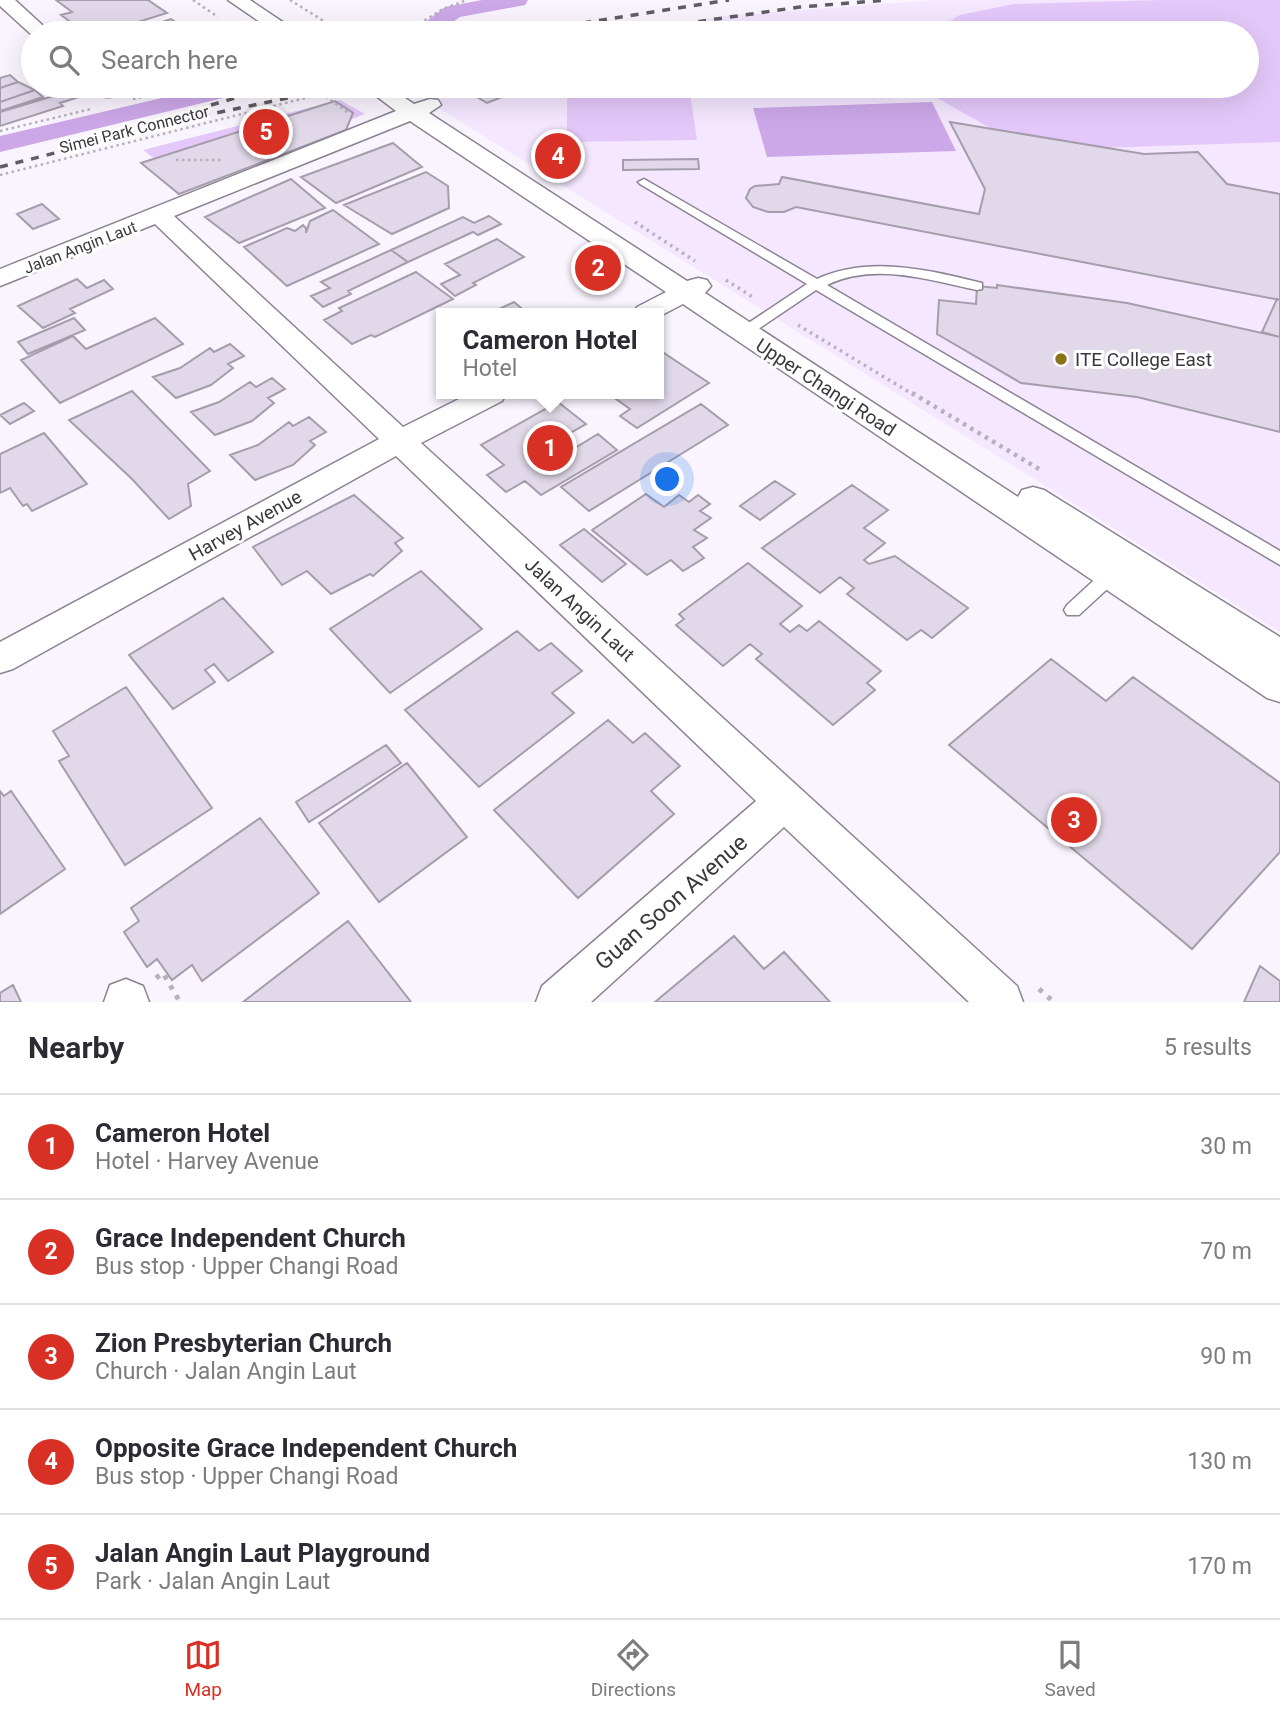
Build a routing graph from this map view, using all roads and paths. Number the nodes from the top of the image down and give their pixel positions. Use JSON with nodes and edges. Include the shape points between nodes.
{"nodes":[{"id":1,"x":4,"y":0,"type":"edge"},
{"id":2,"x":237,"y":0,"type":"edge"},
{"id":3,"x":265,"y":0,"type":"edge"},
{"id":4,"x":289,"y":0,"type":"edge"},
{"id":5,"x":467,"y":0,"type":"edge"},
{"id":6,"x":28,"y":21,"type":"edge"},
{"id":7,"x":270,"y":21,"type":"edge"},
{"id":8,"x":298,"y":21,"type":"edge"},
{"id":9,"x":323,"y":21,"type":"edge"},
{"id":10,"x":424,"y":21,"type":"edge"},
{"id":11,"x":305,"y":98,"type":"edge"},
{"id":12,"x":327,"y":98,"type":"edge"},
{"id":13,"x":400,"y":98,"type":"edge"},
{"id":14,"x":413,"y":98,"type":"edge"},
{"id":15,"x":423,"y":108,"type":"junction"},
{"id":16,"x":354,"y":117,"type":"dead end"},
{"id":17,"x":0,"y":175,"type":"edge"},
{"id":18,"x":644,"y":182,"type":"dead end"},
{"id":19,"x":160,"y":216,"type":"junction"},
{"id":20,"x":634,"y":221,"type":"dead end"},
{"id":21,"x":0,"y":278,"type":"edge"},
{"id":22,"x":702,"y":280,"type":"junction"},
{"id":23,"x":817,"y":285,"type":"junction"},
{"id":24,"x":976,"y":286,"type":"dead end"},
{"id":25,"x":654,"y":308,"type":"edge"},
{"id":26,"x":760,"y":322,"type":"junction"},
{"id":27,"x":482,"y":399,"type":"edge"},
{"id":28,"x":401,"y":440,"type":"junction"},
{"id":29,"x":1027,"y":492,"type":"junction"},
{"id":30,"x":1280,"y":559,"type":"edge"},
{"id":31,"x":1111,"y":575,"type":"junction"},
{"id":32,"x":1073,"y":610,"type":"dead end"},
{"id":33,"x":1280,"y":655,"type":"edge"},
{"id":34,"x":0,"y":659,"type":"edge"},
{"id":35,"x":1280,"y":687,"type":"edge"},
{"id":36,"x":784,"y":802,"type":"junction"},
{"id":37,"x":558,"y":1002,"type":"edge"},
{"id":38,"x":1001,"y":1002,"type":"edge"}],
"edges":[{"from":1,"to":6,"type":"street"},
{"from":2,"to":7,"type":"street"},
{"from":3,"to":8,"type":"street"},
{"from":4,"to":9,"type":"path"},
{"from":5,"to":10,"type":"path"},
{"from":11,"to":17,"type":"path","name":"Simei Park Connector"},
{"from":12,"to":16,"type":"path"},
{"from":13,"to":15,"type":"street","name":"Upper Changi Road"},
{"from":14,"to":15,"type":"street","name":"Upper Changi Road"},
{"from":15,"to":19,"type":"street","name":"Jalan Angin Laut"},
{"from":15,"to":22,"type":"street","name":"Upper Changi Road"},
{"from":18,"to":23,"type":"lane"},
{"from":19,"to":21,"type":"street","name":"Jalan Angin Laut"},
{"from":19,"to":28,"type":"street","name":"Jalan Angin Laut"},
{"from":20,"to":22,"type":"path"},
{"from":22,"to":25,"type":"street"},
{"from":22,"to":26,"type":"street","name":"Upper Changi Road"},
{"from":22,"to":26,"type":"path"},
{"from":23,"to":24,"type":"lane","via":[[862,270]]},
{"from":23,"to":26,"type":"lane"},
{"from":23,"to":30,"type":"lane"},
{"from":26,"to":29,"type":"street","name":"Upper Changi Road"},
{"from":26,"to":29,"type":"path"},
{"from":27,"to":28,"type":"street","name":"Harvey Avenue"},
{"from":28,"to":34,"type":"street","name":"Harvey Avenue"},
{"from":28,"to":36,"type":"street","name":"Jalan Angin Laut"},
{"from":29,"to":31,"type":"street","name":"Upper Changi Road"},
{"from":29,"to":33,"type":"street","name":"Upper Changi Road"},
{"from":31,"to":32,"type":"lane"},
{"from":31,"to":35,"type":"street","name":"Upper Changi Road"},
{"from":36,"to":37,"type":"street","name":"Guan Soon Avenue"},
{"from":36,"to":38,"type":"street","name":"Jalan Angin Laut"}]}
